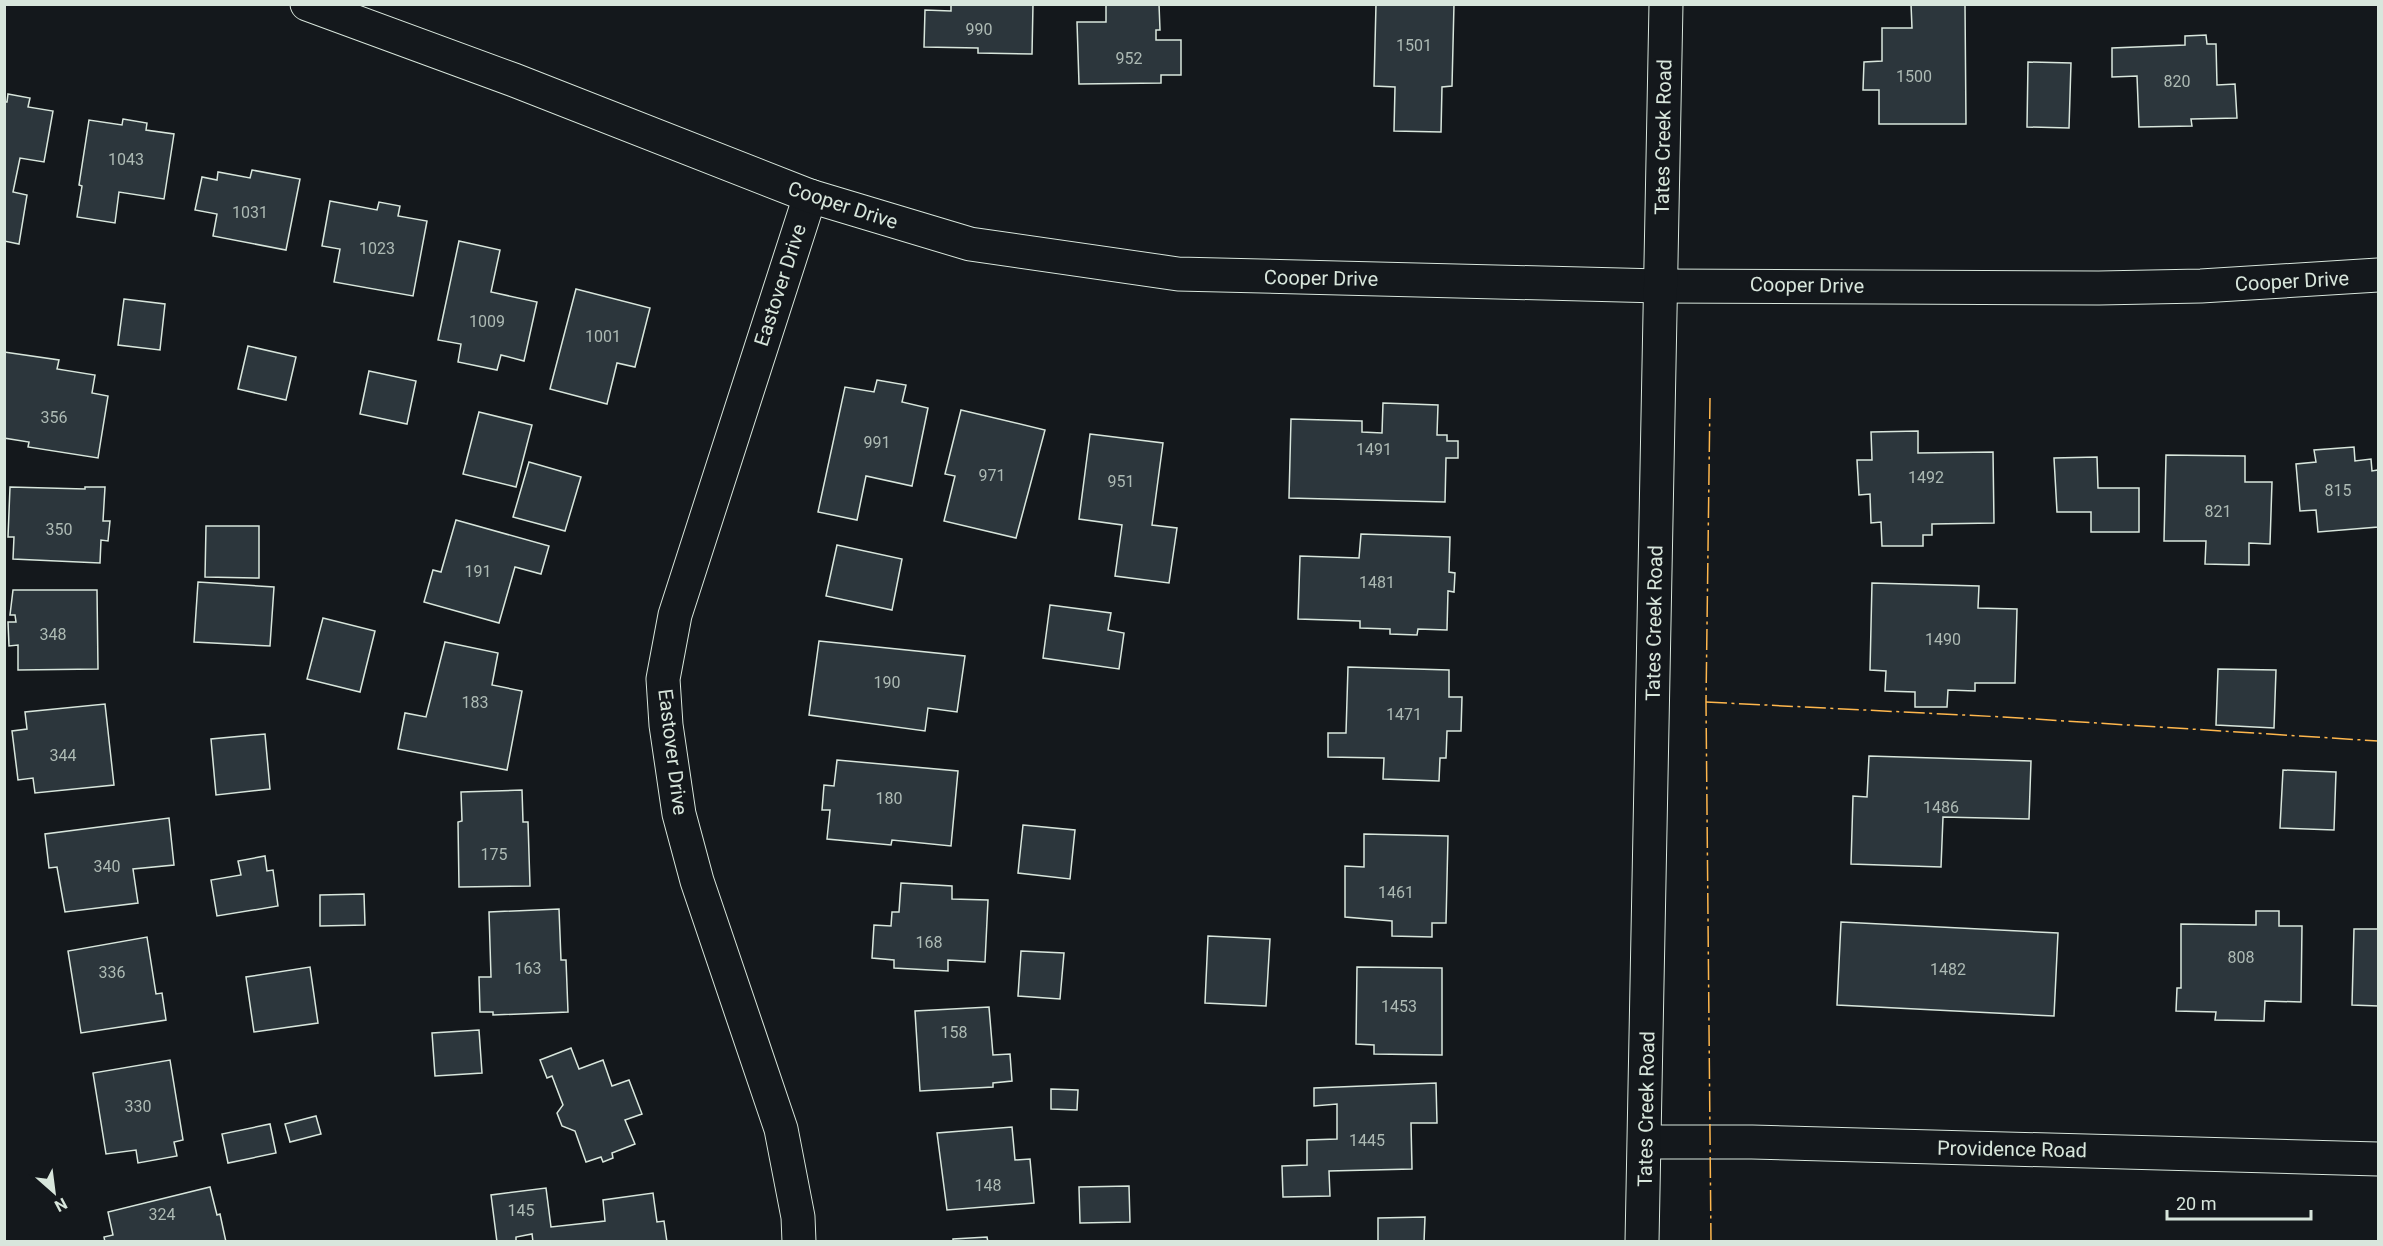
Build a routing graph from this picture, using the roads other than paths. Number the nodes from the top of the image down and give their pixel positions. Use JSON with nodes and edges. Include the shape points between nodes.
{"nodes":[{"id":1,"x":307,"y":4,"type":"edge"},
{"id":2,"x":1666,"y":4,"type":"edge"},
{"id":3,"x":810,"y":196,"type":"junction"},
{"id":4,"x":2379,"y":275,"type":"edge"},
{"id":5,"x":1660,"y":286,"type":"junction"},
{"id":6,"x":1646,"y":1142,"type":"junction"},
{"id":7,"x":2379,"y":1159,"type":"edge"},
{"id":8,"x":799,"y":1242,"type":"edge"},
{"id":9,"x":1642,"y":1242,"type":"edge"}],
"edges":[{"from":1,"to":3,"type":"street","name":"Cooper Drive"},
{"from":2,"to":5,"type":"street","name":"Tates Creek Road"},
{"from":3,"to":5,"type":"street","name":"Cooper Drive","via":[[970,244],[1178,274]]},
{"from":3,"to":8,"type":"street","name":"Eastover Drive","via":[[675,615],[663,679],[680,814],[696,882],[782,1129]]},
{"from":4,"to":5,"type":"street","name":"Cooper Drive","via":[[2099,288]]},
{"from":5,"to":6,"type":"street","name":"Tates Creek Road"},
{"from":6,"to":7,"type":"street","name":"Providence Road"},
{"from":6,"to":9,"type":"street","name":"Tates Creek Road"}]}
